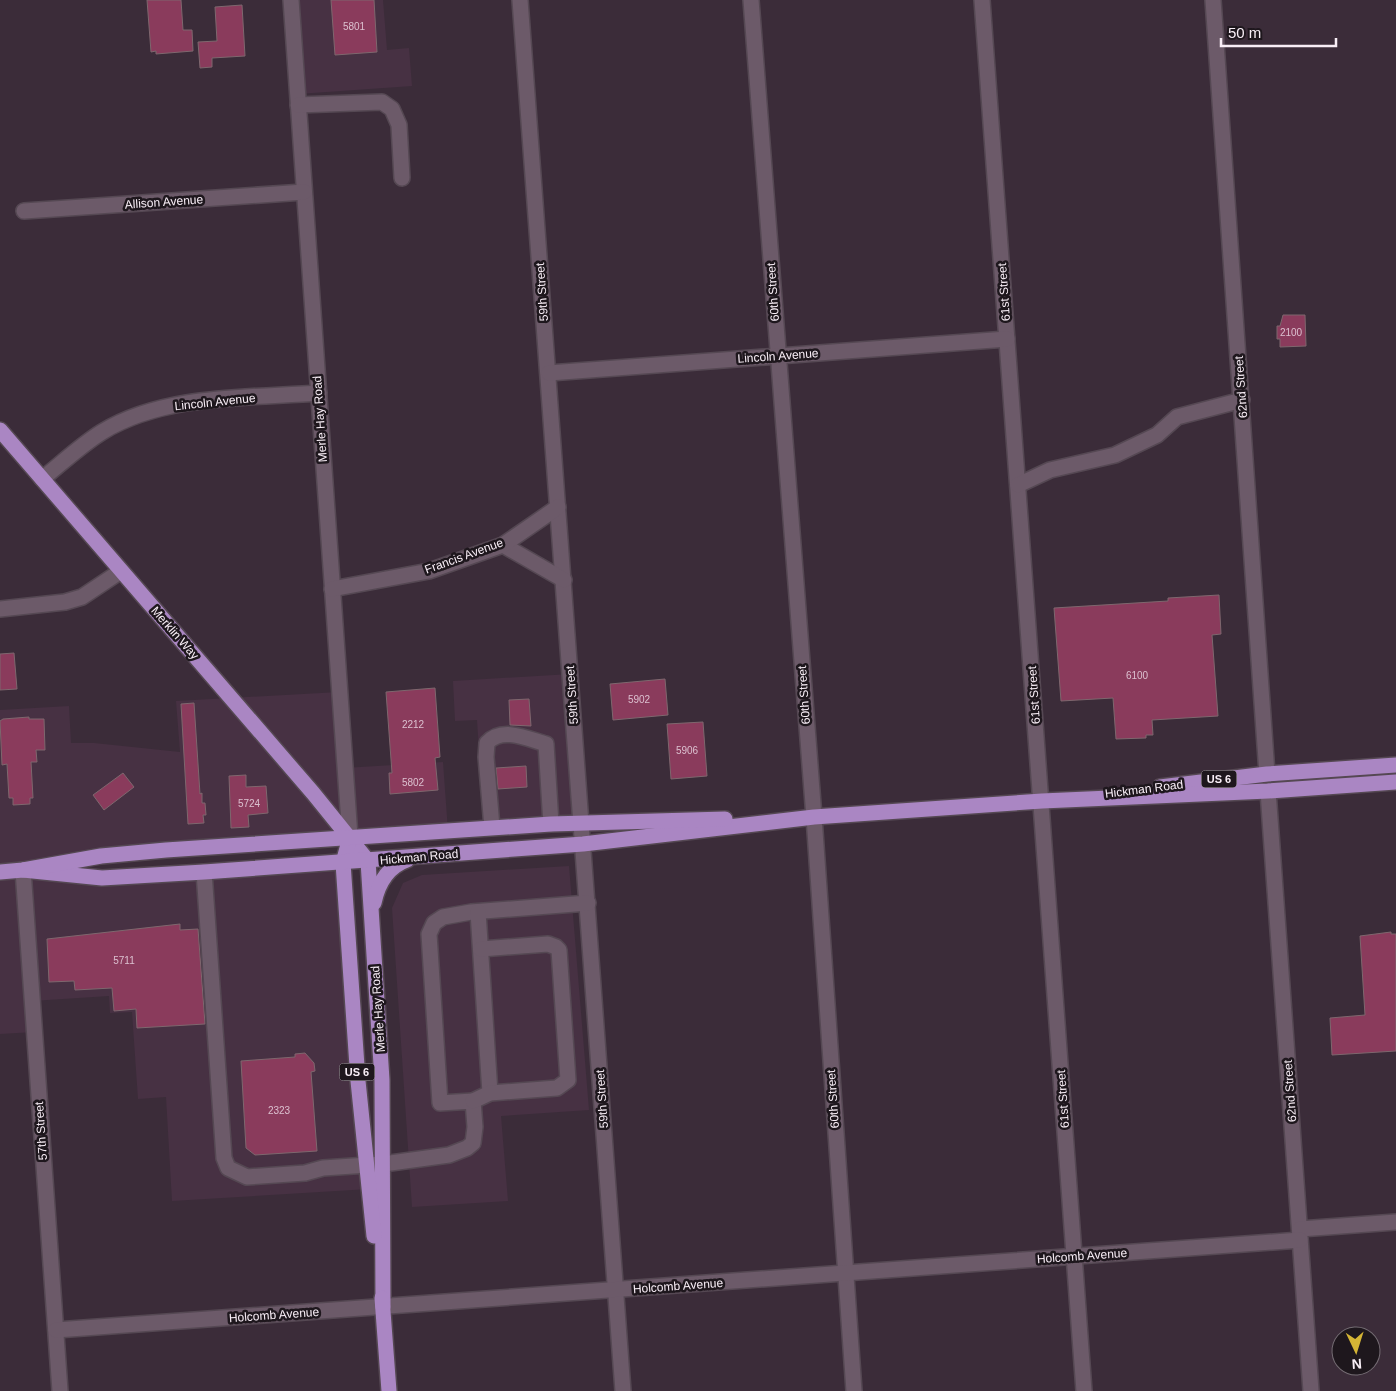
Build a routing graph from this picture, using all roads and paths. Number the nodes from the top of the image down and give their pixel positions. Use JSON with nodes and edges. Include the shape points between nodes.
{"nodes":[{"id":1,"x":291,"y":0,"type":"edge"},
{"id":2,"x":520,"y":0,"type":"edge"},
{"id":3,"x":751,"y":0,"type":"edge"},
{"id":4,"x":982,"y":0,"type":"edge"},
{"id":5,"x":1213,"y":0,"type":"edge"},
{"id":6,"x":298,"y":106,"type":"junction"},
{"id":7,"x":402,"y":178,"type":"dead end"},
{"id":8,"x":304,"y":192,"type":"junction"},
{"id":9,"x":24,"y":211,"type":"dead end"},
{"id":10,"x":1007,"y":339,"type":"junction"},
{"id":11,"x":778,"y":356,"type":"junction"},
{"id":12,"x":549,"y":374,"type":"junction"},
{"id":13,"x":318,"y":393,"type":"junction"},
{"id":14,"x":1242,"y":400,"type":"junction"},
{"id":15,"x":0,"y":430,"type":"edge"},
{"id":16,"x":42,"y":479,"type":"junction"},
{"id":17,"x":1018,"y":486,"type":"junction"},
{"id":18,"x":558,"y":507,"type":"junction"},
{"id":19,"x":503,"y":545,"type":"junction"},
{"id":20,"x":121,"y":571,"type":"junction"},
{"id":21,"x":564,"y":580,"type":"junction"},
{"id":22,"x":332,"y":589,"type":"junction"},
{"id":23,"x":0,"y":609,"type":"edge"},
{"id":24,"x":1396,"y":765,"type":"edge"},
{"id":25,"x":1267,"y":774,"type":"junction"},
{"id":26,"x":1396,"y":782,"type":"edge"},
{"id":27,"x":1268,"y":790,"type":"junction"},
{"id":28,"x":1042,"y":801,"type":"junction"},
{"id":29,"x":814,"y":818,"type":"junction"},
{"id":30,"x":582,"y":822,"type":"junction"},
{"id":31,"x":551,"y":824,"type":"junction"},
{"id":32,"x":492,"y":828,"type":"junction"},
{"id":33,"x":350,"y":837,"type":"junction"},
{"id":34,"x":583,"y":844,"type":"junction"},
{"id":35,"x":417,"y":857,"type":"junction"},
{"id":36,"x":368,"y":861,"type":"junction"},
{"id":37,"x":343,"y":863,"type":"junction"},
{"id":38,"x":23,"y":870,"type":"junction"},
{"id":39,"x":0,"y":872,"type":"edge"},
{"id":40,"x":204,"y":872,"type":"junction"},
{"id":41,"x":588,"y":903,"type":"junction"},
{"id":42,"x":478,"y":912,"type":"junction"},
{"id":43,"x":372,"y":929,"type":"junction"},
{"id":44,"x":481,"y":949,"type":"junction"},
{"id":45,"x":490,"y":1094,"type":"junction"},
{"id":46,"x":473,"y":1101,"type":"junction"},
{"id":47,"x":382,"y":1164,"type":"junction"},
{"id":48,"x":366,"y":1165,"type":"junction"},
{"id":49,"x":1396,"y":1222,"type":"edge"},
{"id":50,"x":1300,"y":1234,"type":"junction"},
{"id":51,"x":1075,"y":1257,"type":"junction"},
{"id":52,"x":846,"y":1274,"type":"junction"},
{"id":53,"x":616,"y":1291,"type":"junction"},
{"id":54,"x":383,"y":1307,"type":"junction"},
{"id":55,"x":56,"y":1330,"type":"junction"},
{"id":56,"x":60,"y":1391,"type":"edge"},
{"id":57,"x":389,"y":1391,"type":"edge"},
{"id":58,"x":623,"y":1391,"type":"edge"},
{"id":59,"x":854,"y":1391,"type":"edge"},
{"id":60,"x":1084,"y":1391,"type":"edge"},
{"id":61,"x":1311,"y":1391,"type":"edge"}],
"edges":[{"from":1,"to":6,"type":"street","name":"Merle Hay Road"},
{"from":2,"to":12,"type":"street","name":"59th Street"},
{"from":3,"to":11,"type":"street","name":"60th Street"},
{"from":4,"to":10,"type":"street","name":"61st Street"},
{"from":5,"to":14,"type":"street","name":"62nd Street"},
{"from":6,"to":7,"type":"street","via":[[382,102],[392,109],[399,125]]},
{"from":6,"to":8,"type":"street","name":"Merle Hay Road"},
{"from":8,"to":9,"type":"street","name":"Allison Avenue"},
{"from":8,"to":13,"type":"street","name":"Merle Hay Road"},
{"from":10,"to":11,"type":"street","name":"Lincoln Avenue"},
{"from":10,"to":17,"type":"street","name":"61st Street"},
{"from":11,"to":12,"type":"street","name":"Lincoln Avenue"},
{"from":11,"to":29,"type":"street","name":"60th Street"},
{"from":12,"to":18,"type":"street","name":"59th Street"},
{"from":13,"to":16,"type":"street","name":"Lincoln Avenue","via":[[186,403],[143,412],[104,431]]},
{"from":13,"to":22,"type":"street","name":"Merle Hay Road"},
{"from":14,"to":17,"type":"street","via":[[1177,417],[1157,435],[1115,455],[1050,470]]},
{"from":14,"to":25,"type":"street","name":"62nd Street"},
{"from":15,"to":16,"type":"main road","name":"Merklin Way"},
{"from":16,"to":20,"type":"main road","name":"Merklin Way"},
{"from":17,"to":28,"type":"street","name":"61st Street"},
{"from":18,"to":19,"type":"street","name":"Francis Avenue"},
{"from":18,"to":21,"type":"street","name":"59th Street"},
{"from":19,"to":21,"type":"street"},
{"from":19,"to":22,"type":"street","name":"Francis Avenue","via":[[429,571]]},
{"from":20,"to":23,"type":"street","via":[[82,597],[66,602]]},
{"from":20,"to":33,"type":"main road","name":"Merklin Way"},
{"from":21,"to":30,"type":"street","name":"59th Street"},
{"from":22,"to":33,"type":"street","name":"Merle Hay Road"},
{"from":24,"to":25,"type":"main road","name":"Hickman Road","number":"US 6"},
{"from":25,"to":28,"type":"main road","name":"Hickman Road","number":"US 6"},
{"from":26,"to":27,"type":"main road","name":"Hickman Road","number":"US 6"},
{"from":27,"to":28,"type":"main road","name":"Hickman Road","number":"US 6"},
{"from":27,"to":50,"type":"street","name":"62nd Street"},
{"from":28,"to":29,"type":"main road","name":"Hickman Road","number":"US 6"},
{"from":28,"to":51,"type":"street","name":"61st Street"},
{"from":29,"to":30,"type":"main road","name":"Hickman Road","number":"US 6"},
{"from":29,"to":34,"type":"main road","name":"Hickman Road","number":"US 6"},
{"from":29,"to":52,"type":"street","name":"60th Street"},
{"from":30,"to":31,"type":"main road","name":"Hickman Road","number":"US 6"},
{"from":30,"to":34,"type":"street","name":"59th Street"},
{"from":31,"to":32,"type":"main road","name":"Hickman Road","number":"US 6"},
{"from":31,"to":32,"type":"street","via":[[546,744],[503,735],[487,743]]},
{"from":32,"to":33,"type":"main road","name":"Hickman Road","number":"US 6"},
{"from":33,"to":36,"type":"main road"},
{"from":33,"to":37,"type":"main road","name":"Merle Hay Road","number":"US 6"},
{"from":33,"to":38,"type":"main road","name":"Hickman Road","via":[[101,856]]},
{"from":34,"to":35,"type":"main road","name":"Hickman Road","number":"US 6"},
{"from":34,"to":41,"type":"street","name":"59th Street"},
{"from":35,"to":36,"type":"main road","name":"Hickman Road"},
{"from":35,"to":43,"type":"main road","number":"US 6","via":[[401,862],[383,878],[373,906]]},
{"from":36,"to":37,"type":"main road","name":"Hickman Road"},
{"from":36,"to":43,"type":"main road","name":"Merle Hay Road"},
{"from":37,"to":40,"type":"main road","name":"Hickman Road"},
{"from":37,"to":48,"type":"main road","name":"Merle Hay Road","number":"US 6"},
{"from":38,"to":39,"type":"main road","name":"Hickman Road"},
{"from":38,"to":40,"type":"main road","name":"Hickman Road","via":[[102,878]]},
{"from":38,"to":55,"type":"street","name":"57th Street"},
{"from":40,"to":48,"type":"street","via":[[224,1158],[228,1168],[248,1177]]},
{"from":41,"to":42,"type":"street"},
{"from":41,"to":53,"type":"street","name":"59th Street"},
{"from":42,"to":44,"type":"street"},
{"from":42,"to":46,"type":"street","via":[[443,917],[434,923],[429,934],[440,1103]]},
{"from":43,"to":47,"type":"main road","name":"Merle Hay Road","number":"US 6","via":[[382,1080]]},
{"from":44,"to":45,"type":"street"},
{"from":44,"to":45,"type":"street","via":[[548,944],[559,950],[568,1067],[568,1080],[557,1088]]},
{"from":45,"to":46,"type":"street"},
{"from":46,"to":47,"type":"street","via":[[473,1143],[467,1148],[449,1155]]},
{"from":47,"to":48,"type":"street"},
{"from":47,"to":54,"type":"main road","name":"Merle Hay Road","number":"US 6"},
{"from":48,"to":54,"type":"main road","name":"Merle Hay Road","number":"US 6"},
{"from":49,"to":50,"type":"street","name":"Holcomb Avenue"},
{"from":50,"to":51,"type":"street","name":"Holcomb Avenue"},
{"from":50,"to":61,"type":"street","name":"62nd Street"},
{"from":51,"to":52,"type":"street","name":"Holcomb Avenue"},
{"from":51,"to":60,"type":"street","name":"61st Street"},
{"from":52,"to":53,"type":"street","name":"Holcomb Avenue"},
{"from":52,"to":59,"type":"street","name":"60th Street"},
{"from":53,"to":54,"type":"street","name":"Holcomb Avenue"},
{"from":53,"to":58,"type":"street","name":"59th Street"},
{"from":54,"to":55,"type":"street","name":"Holcomb Avenue"},
{"from":54,"to":57,"type":"main road","name":"Merle Hay Road","number":"US 6"},
{"from":55,"to":56,"type":"street","name":"57th Street"}]}
